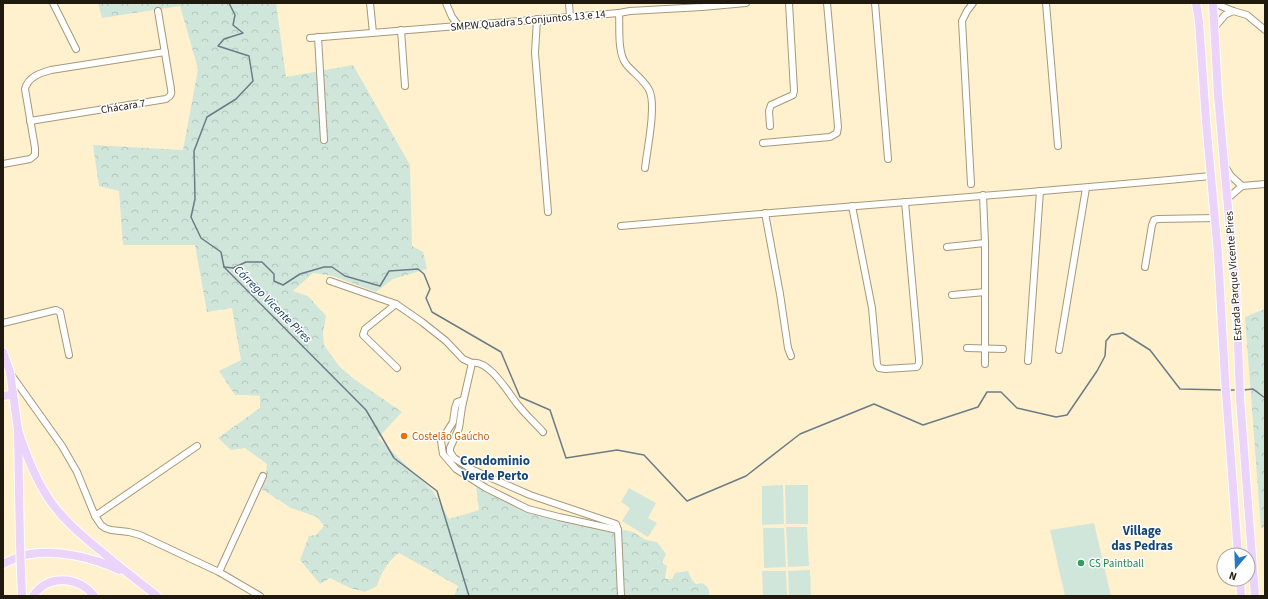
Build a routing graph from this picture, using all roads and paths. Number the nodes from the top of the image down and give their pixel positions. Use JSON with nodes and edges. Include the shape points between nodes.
{"nodes":[{"id":1,"x":53,"y":3,"type":"edge"},
{"id":2,"x":370,"y":3,"type":"edge"},
{"id":3,"x":446,"y":3,"type":"edge"},
{"id":4,"x":569,"y":3,"type":"edge"},
{"id":5,"x":629,"y":3,"type":"edge"},
{"id":6,"x":746,"y":3,"type":"edge"},
{"id":7,"x":789,"y":3,"type":"edge"},
{"id":8,"x":827,"y":3,"type":"edge"},
{"id":9,"x":875,"y":3,"type":"edge"},
{"id":10,"x":973,"y":3,"type":"edge"},
{"id":11,"x":1046,"y":3,"type":"edge"},
{"id":12,"x":1196,"y":3,"type":"edge"},
{"id":13,"x":1213,"y":3,"type":"edge"},
{"id":14,"x":1216,"y":3,"type":"edge"},
{"id":15,"x":702,"y":5,"type":"edge"},
{"id":16,"x":158,"y":11,"type":"dead end"},
{"id":17,"x":630,"y":11,"type":"junction"},
{"id":18,"x":1233,"y":11,"type":"junction"},
{"id":19,"x":619,"y":13,"type":"junction"},
{"id":20,"x":570,"y":17,"type":"junction"},
{"id":21,"x":537,"y":19,"type":"junction"},
{"id":22,"x":458,"y":25,"type":"junction"},
{"id":23,"x":1214,"y":28,"type":"junction"},
{"id":24,"x":401,"y":30,"type":"junction"},
{"id":25,"x":1265,"y":30,"type":"edge"},
{"id":26,"x":374,"y":33,"type":"junction"},
{"id":27,"x":318,"y":37,"type":"junction"},
{"id":28,"x":310,"y":38,"type":"dead end"},
{"id":29,"x":76,"y":49,"type":"dead end"},
{"id":30,"x":166,"y":52,"type":"junction"},
{"id":31,"x":405,"y":86,"type":"dead end"},
{"id":32,"x":30,"y":121,"type":"junction"},
{"id":33,"x":770,"y":126,"type":"dead end"},
{"id":34,"x":324,"y":140,"type":"dead end"},
{"id":35,"x":763,"y":142,"type":"dead end"},
{"id":36,"x":1058,"y":146,"type":"dead end"},
{"id":37,"x":888,"y":159,"type":"dead end"},
{"id":38,"x":3,"y":164,"type":"edge"},
{"id":39,"x":1225,"y":167,"type":"junction"},
{"id":40,"x":645,"y":168,"type":"dead end"},
{"id":41,"x":1211,"y":176,"type":"junction"},
{"id":42,"x":971,"y":184,"type":"dead end"},
{"id":43,"x":1265,"y":184,"type":"edge"},
{"id":44,"x":1242,"y":186,"type":"junction"},
{"id":45,"x":1086,"y":188,"type":"junction"},
{"id":46,"x":1040,"y":191,"type":"junction"},
{"id":47,"x":983,"y":195,"type":"junction"},
{"id":48,"x":1228,"y":199,"type":"junction"},
{"id":49,"x":905,"y":202,"type":"junction"},
{"id":50,"x":852,"y":206,"type":"junction"},
{"id":51,"x":548,"y":212,"type":"dead end"},
{"id":52,"x":765,"y":213,"type":"junction"},
{"id":53,"x":1215,"y":218,"type":"junction"},
{"id":54,"x":620,"y":226,"type":"dead end"},
{"id":55,"x":985,"y":243,"type":"junction"},
{"id":56,"x":947,"y":247,"type":"dead end"},
{"id":57,"x":1145,"y":267,"type":"dead end"},
{"id":58,"x":1219,"y":270,"type":"junction"},
{"id":59,"x":1234,"y":272,"type":"junction"},
{"id":60,"x":330,"y":281,"type":"dead end"},
{"id":61,"x":985,"y":292,"type":"junction"},
{"id":62,"x":952,"y":295,"type":"dead end"},
{"id":63,"x":396,"y":304,"type":"junction"},
{"id":64,"x":3,"y":323,"type":"edge"},
{"id":65,"x":967,"y":348,"type":"dead end"},
{"id":66,"x":985,"y":349,"type":"junction"},
{"id":67,"x":1003,"y":349,"type":"dead end"},
{"id":68,"x":1060,"y":350,"type":"dead end"},
{"id":69,"x":3,"y":352,"type":"edge"},
{"id":70,"x":68,"y":355,"type":"dead end"},
{"id":71,"x":792,"y":356,"type":"dead end"},
{"id":72,"x":1028,"y":361,"type":"dead end"},
{"id":73,"x":472,"y":363,"type":"junction"},
{"id":74,"x":984,"y":364,"type":"dead end"},
{"id":75,"x":397,"y":368,"type":"dead end"},
{"id":76,"x":10,"y":372,"type":"junction"},
{"id":77,"x":12,"y":392,"type":"junction"},
{"id":78,"x":3,"y":396,"type":"edge"},
{"id":79,"x":463,"y":400,"type":"junction"},
{"id":80,"x":18,"y":430,"type":"junction"},
{"id":81,"x":544,"y":432,"type":"dead end"},
{"id":82,"x":197,"y":446,"type":"dead end"},
{"id":83,"x":263,"y":476,"type":"dead end"},
{"id":84,"x":95,"y":516,"type":"junction"},
{"id":85,"x":618,"y":530,"type":"junction"},
{"id":86,"x":1237,"y":547,"type":"edge"},
{"id":87,"x":3,"y":564,"type":"edge"},
{"id":88,"x":219,"y":572,"type":"junction"},
{"id":89,"x":130,"y":575,"type":"junction"},
{"id":90,"x":22,"y":596,"type":"edge"},
{"id":91,"x":32,"y":596,"type":"edge"},
{"id":92,"x":94,"y":596,"type":"edge"},
{"id":93,"x":157,"y":596,"type":"edge"},
{"id":94,"x":260,"y":596,"type":"edge"},
{"id":95,"x":620,"y":596,"type":"edge"},
{"id":96,"x":1255,"y":596,"type":"edge"}],
"edges":[{"from":1,"to":29,"type":"street"},
{"from":2,"to":26,"type":"street"},
{"from":3,"to":22,"type":"street"},
{"from":4,"to":20,"type":"street"},
{"from":5,"to":17,"type":"street"},
{"from":6,"to":15,"type":"street","name":"SMPW Quadra 5 Conjuntos 13 e 14"},
{"from":7,"to":33,"type":"street","via":[[794,91],[793,96],[771,105]]},
{"from":8,"to":35,"type":"street","via":[[837,133],[830,137]]},
{"from":9,"to":37,"type":"street"},
{"from":10,"to":42,"type":"street","via":[[962,21]]},
{"from":11,"to":36,"type":"street"},
{"from":12,"to":41,"type":"main road","name":"Estrada Parque Vicente Pires"},
{"from":13,"to":23,"type":"main road","name":"Estrada Parque Vicente Pires"},
{"from":14,"to":18,"type":"street"},
{"from":15,"to":17,"type":"street","name":"SMPW Quadra 5 Conjuntos 13 e 14"},
{"from":16,"to":30,"type":"street","name":"Chácara 7"},
{"from":17,"to":19,"type":"street","name":"SMPW Quadra 5 Conjuntos 13 e 14"},
{"from":18,"to":23,"type":"street","via":[[1225,15]]},
{"from":18,"to":25,"type":"street","via":[[1247,15]]},
{"from":19,"to":20,"type":"street","name":"SMPW Quadra 5 Conjuntos 13 e 14"},
{"from":19,"to":40,"type":"street","via":[[623,60],[646,86],[651,96],[651,122]]},
{"from":20,"to":21,"type":"street","name":"SMPW Quadra 5 Conjuntos 13 e 14"},
{"from":21,"to":22,"type":"street","name":"SMPW Quadra 5 Conjuntos 13 e 14"},
{"from":21,"to":51,"type":"street","via":[[535,53]]},
{"from":22,"to":24,"type":"street","name":"SMPW Quadra 5 Conjuntos 13 e 14"},
{"from":23,"to":39,"type":"main road","name":"Estrada Parque Vicente Pires"},
{"from":24,"to":26,"type":"street","name":"SMPW Quadra 5 Conjuntos 13 e 14"},
{"from":24,"to":31,"type":"street"},
{"from":26,"to":27,"type":"street","name":"SMPW Quadra 5 Conjuntos 13 e 14"},
{"from":27,"to":28,"type":"street","name":"SMPW Quadra 5 Conjuntos 13 e 14"},
{"from":27,"to":34,"type":"street"},
{"from":30,"to":32,"type":"street","via":[[41,73],[29,80],[25,89]]},
{"from":30,"to":32,"type":"street","name":"Chácara 7","via":[[172,92],[169,97]]},
{"from":32,"to":38,"type":"street","via":[[35,155],[30,159]]},
{"from":39,"to":44,"type":"street"},
{"from":39,"to":48,"type":"main road","name":"Estrada Parque Vicente Pires"},
{"from":41,"to":45,"type":"street"},
{"from":41,"to":53,"type":"main road","name":"Estrada Parque Vicente Pires"},
{"from":43,"to":44,"type":"street"},
{"from":44,"to":48,"type":"street"},
{"from":45,"to":46,"type":"street"},
{"from":45,"to":68,"type":"street"},
{"from":46,"to":47,"type":"street"},
{"from":46,"to":72,"type":"street"},
{"from":47,"to":49,"type":"street"},
{"from":47,"to":55,"type":"street"},
{"from":48,"to":59,"type":"main road","name":"Estrada Parque Vicente Pires"},
{"from":49,"to":50,"type":"street"},
{"from":49,"to":50,"type":"street","via":[[919,359],[917,367],[885,369],[879,368],[877,364],[872,308]]},
{"from":50,"to":52,"type":"street"},
{"from":52,"to":54,"type":"street"},
{"from":52,"to":71,"type":"street","via":[[788,348]]},
{"from":53,"to":57,"type":"street","via":[[1154,220]]},
{"from":53,"to":58,"type":"main road","name":"Estrada Parque Vicente Pires"},
{"from":55,"to":56,"type":"street"},
{"from":55,"to":61,"type":"street"},
{"from":58,"to":59,"type":"main road","via":[[1222,275]]},
{"from":58,"to":86,"type":"main road","name":"Estrada Parque Vicente Pires"},
{"from":59,"to":96,"type":"main road","name":"Estrada Parque Vicente Pires","via":[[1240,398]]},
{"from":60,"to":63,"type":"street"},
{"from":61,"to":62,"type":"street"},
{"from":61,"to":66,"type":"street"},
{"from":63,"to":73,"type":"street","via":[[446,341],[463,359]]},
{"from":63,"to":75,"type":"street","via":[[365,329],[363,335]]},
{"from":64,"to":70,"type":"street","via":[[59,310]]},
{"from":65,"to":66,"type":"street"},
{"from":66,"to":67,"type":"street"},
{"from":66,"to":74,"type":"street"},
{"from":69,"to":76,"type":"main road"},
{"from":73,"to":79,"type":"street"},
{"from":73,"to":81,"type":"street","via":[[479,364],[495,375],[518,405]]},
{"from":76,"to":77,"type":"main road"},
{"from":76,"to":84,"type":"street","via":[[62,446]]},
{"from":77,"to":78,"type":"main road"},
{"from":77,"to":80,"type":"main road"},
{"from":79,"to":85,"type":"street","via":[[459,428],[450,448],[454,458],[473,470],[530,495],[613,522]]},
{"from":79,"to":85,"type":"street","via":[[457,402],[453,422],[441,441],[443,454],[456,469],[486,488],[528,509]]},
{"from":80,"to":89,"type":"main road","via":[[37,479],[51,502],[67,522]]},
{"from":80,"to":90,"type":"main road","bridge":true},
{"from":82,"to":84,"type":"street"},
{"from":83,"to":88,"type":"street"},
{"from":84,"to":88,"type":"street","via":[[105,528],[140,536]]},
{"from":85,"to":95,"type":"street"},
{"from":87,"to":89,"type":"main road","via":[[28,554],[49,553],[104,563]]},
{"from":88,"to":94,"type":"street"},
{"from":89,"to":93,"type":"main road"},
{"from":91,"to":92,"type":"main road","via":[[40,587],[58,580],[75,582]]}]}
